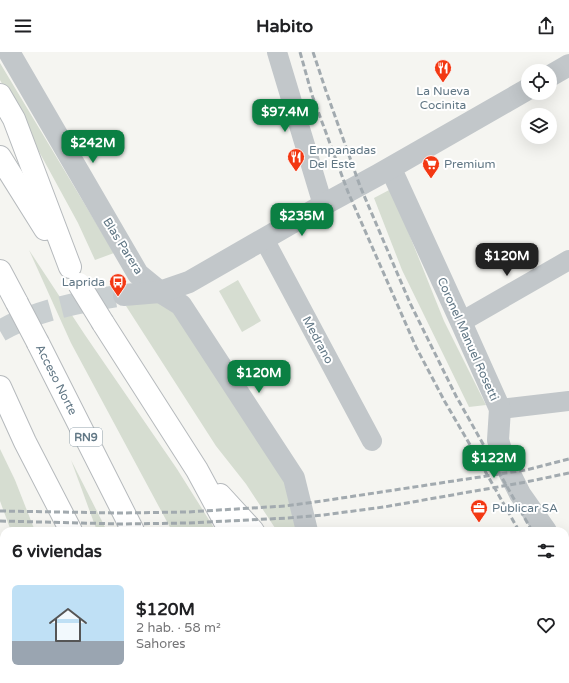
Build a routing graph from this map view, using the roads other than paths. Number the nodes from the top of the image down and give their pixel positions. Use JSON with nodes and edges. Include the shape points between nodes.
{"nodes":[{"id":1,"x":9,"y":52,"type":"edge"},
{"id":2,"x":277,"y":52,"type":"edge"},
{"id":3,"x":569,"y":65,"type":"edge"},
{"id":4,"x":557,"y":72,"type":"edge"},
{"id":5,"x":521,"y":93,"type":"edge"},
{"id":6,"x":0,"y":95,"type":"edge"},
{"id":7,"x":0,"y":157,"type":"edge"},
{"id":8,"x":390,"y":168,"type":"junction"},
{"id":9,"x":323,"y":205,"type":"junction"},
{"id":10,"x":264,"y":240,"type":"junction"},
{"id":11,"x":569,"y":260,"type":"edge"},
{"id":12,"x":0,"y":271,"type":"edge"},
{"id":13,"x":74,"y":276,"type":"junction"},
{"id":14,"x":160,"y":292,"type":"junction"},
{"id":15,"x":124,"y":295,"type":"tunnel mouth"},
{"id":16,"x":462,"y":322,"type":"junction"},
{"id":17,"x":0,"y":388,"type":"edge"},
{"id":18,"x":569,"y":401,"type":"edge"},
{"id":19,"x":500,"y":409,"type":"junction"},
{"id":20,"x":372,"y":441,"type":"dead end"},
{"id":21,"x":25,"y":442,"type":"junction"},
{"id":22,"x":197,"y":470,"type":"junction"},
{"id":23,"x":52,"y":527,"type":"edge"},
{"id":24,"x":69,"y":527,"type":"edge"},
{"id":25,"x":131,"y":527,"type":"edge"},
{"id":26,"x":228,"y":527,"type":"edge"},
{"id":27,"x":249,"y":527,"type":"edge"},
{"id":28,"x":306,"y":527,"type":"edge"},
{"id":29,"x":543,"y":527,"type":"edge"}],
"edges":[{"from":1,"to":14,"type":"street","name":"Blas Parera","via":[[138,274]]},
{"from":2,"to":9,"type":"street"},
{"from":3,"to":4,"type":"street"},
{"from":5,"to":8,"type":"street"},
{"from":6,"to":13,"type":"highway","via":[[14,118]]},
{"from":7,"to":13,"type":"highway"},
{"from":8,"to":9,"type":"street"},
{"from":8,"to":16,"type":"street","name":"Coronel Manuel Rosetti"},
{"from":9,"to":10,"type":"street"},
{"from":10,"to":14,"type":"street","via":[[189,282]]},
{"from":10,"to":20,"type":"street","name":"Medrano"},
{"from":11,"to":16,"type":"street"},
{"from":12,"to":25,"type":"highway","name":"Acceso Norte","number":"RN9","bridge":true},
{"from":13,"to":22,"type":"highway","bridge":true},
{"from":14,"to":15,"type":"street"},
{"from":14,"to":28,"type":"street","name":"Blas Parera","via":[[182,305],[294,478]]},
{"from":16,"to":19,"type":"street","name":"Coronel Manuel Rosetti"},
{"from":17,"to":21,"type":"highway"},
{"from":18,"to":19,"type":"street"},
{"from":19,"to":29,"type":"street","name":"Coronel Manuel Rosetti","via":[[498,440],[506,466],[520,494]]},
{"from":21,"to":23,"type":"highway"},
{"from":21,"to":24,"type":"highway"},
{"from":22,"to":26,"type":"highway"},
{"from":22,"to":27,"type":"highway"}]}
